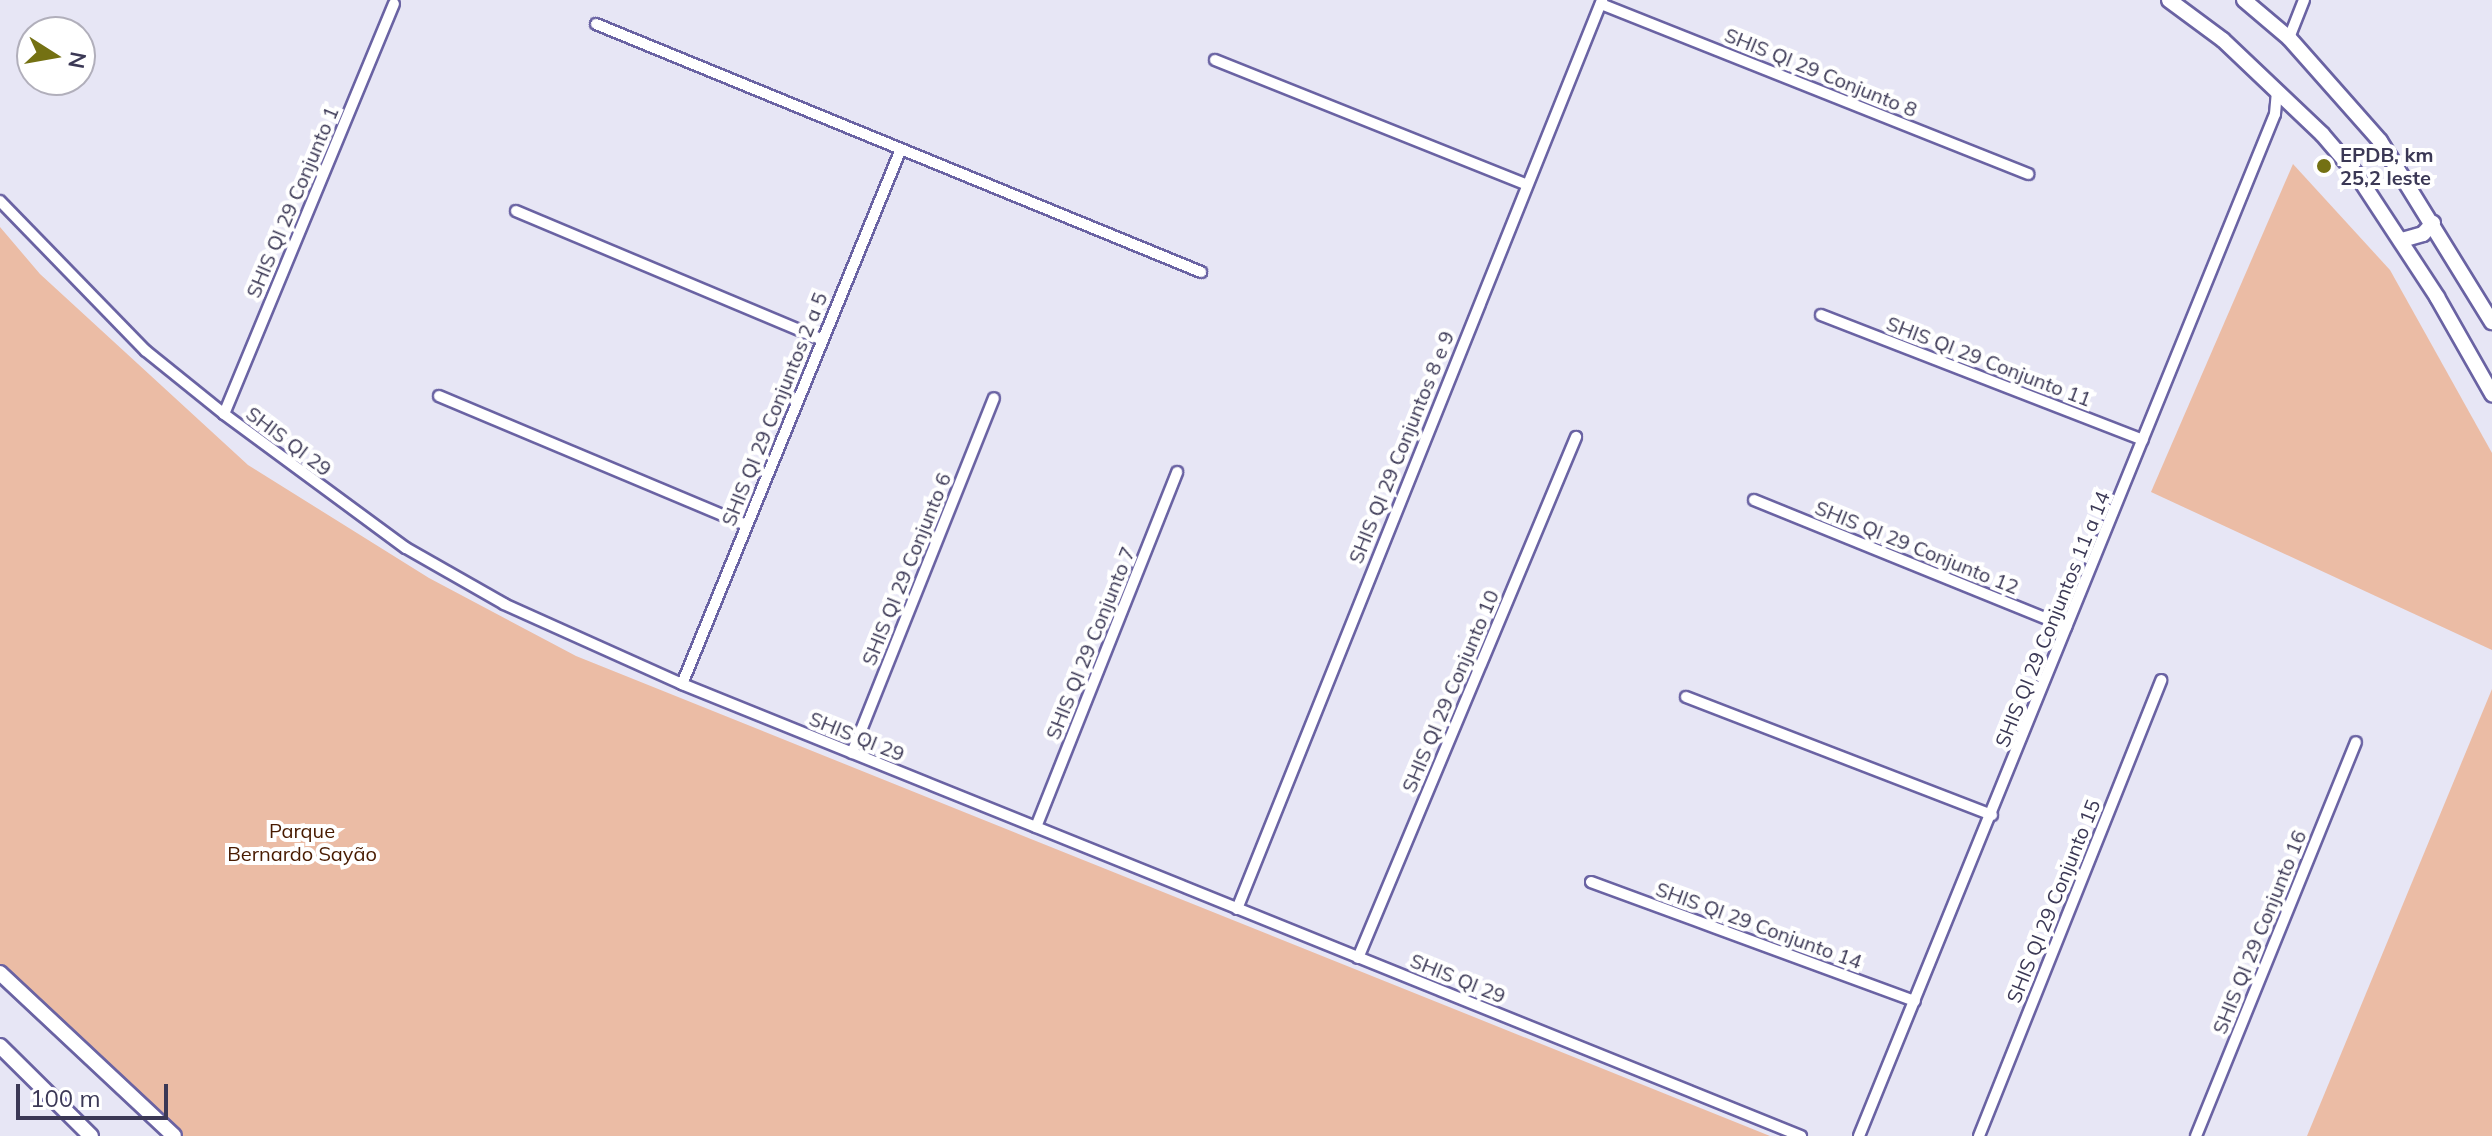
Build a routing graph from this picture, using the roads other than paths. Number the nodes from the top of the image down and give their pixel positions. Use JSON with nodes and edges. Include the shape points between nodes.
{"nodes":[{"id":1,"x":2169,"y":0,"type":"edge"},
{"id":2,"x":2244,"y":0,"type":"edge"},
{"id":3,"x":2304,"y":0,"type":"edge"},
{"id":4,"x":1601,"y":2,"type":"edge"},
{"id":5,"x":394,"y":4,"type":"dead end"},
{"id":6,"x":596,"y":24,"type":"dead end"},
{"id":7,"x":2289,"y":38,"type":"junction"},
{"id":8,"x":1215,"y":60,"type":"dead end"},
{"id":9,"x":2277,"y":92,"type":"junction"},
{"id":10,"x":2290,"y":105,"type":"junction"},
{"id":11,"x":2275,"y":114,"type":"junction"},
{"id":12,"x":901,"y":149,"type":"junction"},
{"id":13,"x":2028,"y":174,"type":"dead end"},
{"id":14,"x":1525,"y":184,"type":"junction"},
{"id":15,"x":0,"y":201,"type":"edge"},
{"id":16,"x":516,"y":211,"type":"dead end"},
{"id":17,"x":2433,"y":223,"type":"junction"},
{"id":18,"x":2402,"y":240,"type":"junction"},
{"id":19,"x":1201,"y":272,"type":"dead end"},
{"id":20,"x":1821,"y":315,"type":"dead end"},
{"id":21,"x":2492,"y":322,"type":"edge"},
{"id":22,"x":821,"y":339,"type":"junction"},
{"id":23,"x":2492,"y":394,"type":"edge"},
{"id":24,"x":439,"y":396,"type":"dead end"},
{"id":25,"x":994,"y":398,"type":"dead end"},
{"id":26,"x":224,"y":414,"type":"junction"},
{"id":27,"x":1576,"y":437,"type":"dead end"},
{"id":28,"x":2143,"y":440,"type":"junction"},
{"id":29,"x":1177,"y":472,"type":"dead end"},
{"id":30,"x":1754,"y":500,"type":"dead end"},
{"id":31,"x":746,"y":525,"type":"junction"},
{"id":32,"x":2066,"y":627,"type":"junction"},
{"id":33,"x":2161,"y":680,"type":"dead end"},
{"id":34,"x":682,"y":684,"type":"junction"},
{"id":35,"x":1686,"y":697,"type":"dead end"},
{"id":36,"x":2356,"y":742,"type":"dead end"},
{"id":37,"x":852,"y":753,"type":"junction"},
{"id":38,"x":1992,"y":815,"type":"junction"},
{"id":39,"x":1036,"y":827,"type":"junction"},
{"id":40,"x":1591,"y":882,"type":"dead end"},
{"id":41,"x":1237,"y":909,"type":"junction"},
{"id":42,"x":1358,"y":958,"type":"junction"},
{"id":43,"x":0,"y":973,"type":"edge"},
{"id":44,"x":1915,"y":1001,"type":"junction"},
{"id":45,"x":0,"y":1046,"type":"edge"},
{"id":46,"x":91,"y":1136,"type":"edge"},
{"id":47,"x":174,"y":1136,"type":"edge"},
{"id":48,"x":1801,"y":1136,"type":"edge"},
{"id":49,"x":1859,"y":1136,"type":"edge"},
{"id":50,"x":1979,"y":1136,"type":"edge"},
{"id":51,"x":2196,"y":1136,"type":"edge"}],
"edges":[{"from":1,"to":9,"type":"main road","via":[[2223,40]]},
{"from":2,"to":7,"type":"main road"},
{"from":3,"to":7,"type":"street"},
{"from":4,"to":13,"type":"street","name":"SHIS QI 29 Conjunto 8"},
{"from":4,"to":14,"type":"street","name":"SHIS QI 29 Conjuntos 8 e 9"},
{"from":5,"to":26,"type":"street","name":"SHIS QI 29 Conjunto 1"},
{"from":6,"to":12,"type":"street"},
{"from":7,"to":17,"type":"main road","via":[[2380,141]]},
{"from":8,"to":14,"type":"street"},
{"from":9,"to":10,"type":"main road"},
{"from":9,"to":11,"type":"street","name":"SHIS QI 29 Conjuntos 11 a 14"},
{"from":10,"to":11,"type":"street"},
{"from":10,"to":18,"type":"main road","via":[[2357,175]]},
{"from":11,"to":28,"type":"street","name":"SHIS QI 29 Conjuntos 11 a 14"},
{"from":12,"to":19,"type":"street"},
{"from":12,"to":22,"type":"street","name":"SHIS QI 29 Conjuntos 2 a 5"},
{"from":14,"to":41,"type":"street","name":"SHIS QI 29 Conjuntos 8 e 9"},
{"from":15,"to":26,"type":"street","name":"SHIS QI 29","via":[[146,351]]},
{"from":16,"to":22,"type":"street"},
{"from":17,"to":18,"type":"main road","via":[[2423,234]]},
{"from":17,"to":21,"type":"main road"},
{"from":18,"to":23,"type":"main road"},
{"from":20,"to":28,"type":"street","name":"SHIS QI 29 Conjunto 11"},
{"from":22,"to":31,"type":"street","name":"SHIS QI 29 Conjuntos 2 a 5"},
{"from":24,"to":31,"type":"street"},
{"from":25,"to":37,"type":"street","name":"SHIS QI 29 Conjunto 6"},
{"from":26,"to":34,"type":"street","name":"SHIS QI 29","via":[[406,548],[504,604]]},
{"from":27,"to":42,"type":"street","name":"SHIS QI 29 Conjunto 10"},
{"from":28,"to":32,"type":"street","name":"SHIS QI 29 Conjuntos 11 a 14"},
{"from":29,"to":39,"type":"street","name":"SHIS QI 29 Conjunto 7"},
{"from":30,"to":32,"type":"street","name":"SHIS QI 29 Conjunto 12"},
{"from":31,"to":34,"type":"street","name":"SHIS QI 29 Conjuntos 2 a 5"},
{"from":32,"to":38,"type":"street","name":"SHIS QI 29 Conjuntos 11 a 14"},
{"from":33,"to":50,"type":"street","name":"SHIS QI 29 Conjunto 15"},
{"from":34,"to":37,"type":"street","name":"SHIS QI 29"},
{"from":35,"to":38,"type":"street"},
{"from":36,"to":51,"type":"street","name":"SHIS QI 29 Conjunto 16"},
{"from":37,"to":39,"type":"street","name":"SHIS QI 29"},
{"from":38,"to":44,"type":"street","name":"SHIS QI 29 Conjuntos 11 a 14"},
{"from":39,"to":41,"type":"street","name":"SHIS QI 29"},
{"from":40,"to":44,"type":"street","name":"SHIS QI 29 Conjunto 14"},
{"from":41,"to":42,"type":"street","name":"SHIS QI 29"},
{"from":42,"to":48,"type":"street","name":"SHIS QI 29"},
{"from":43,"to":47,"type":"main road"},
{"from":44,"to":49,"type":"street","name":"SHIS QI 29 Conjuntos 11 a 14"},
{"from":45,"to":46,"type":"main road"}]}
